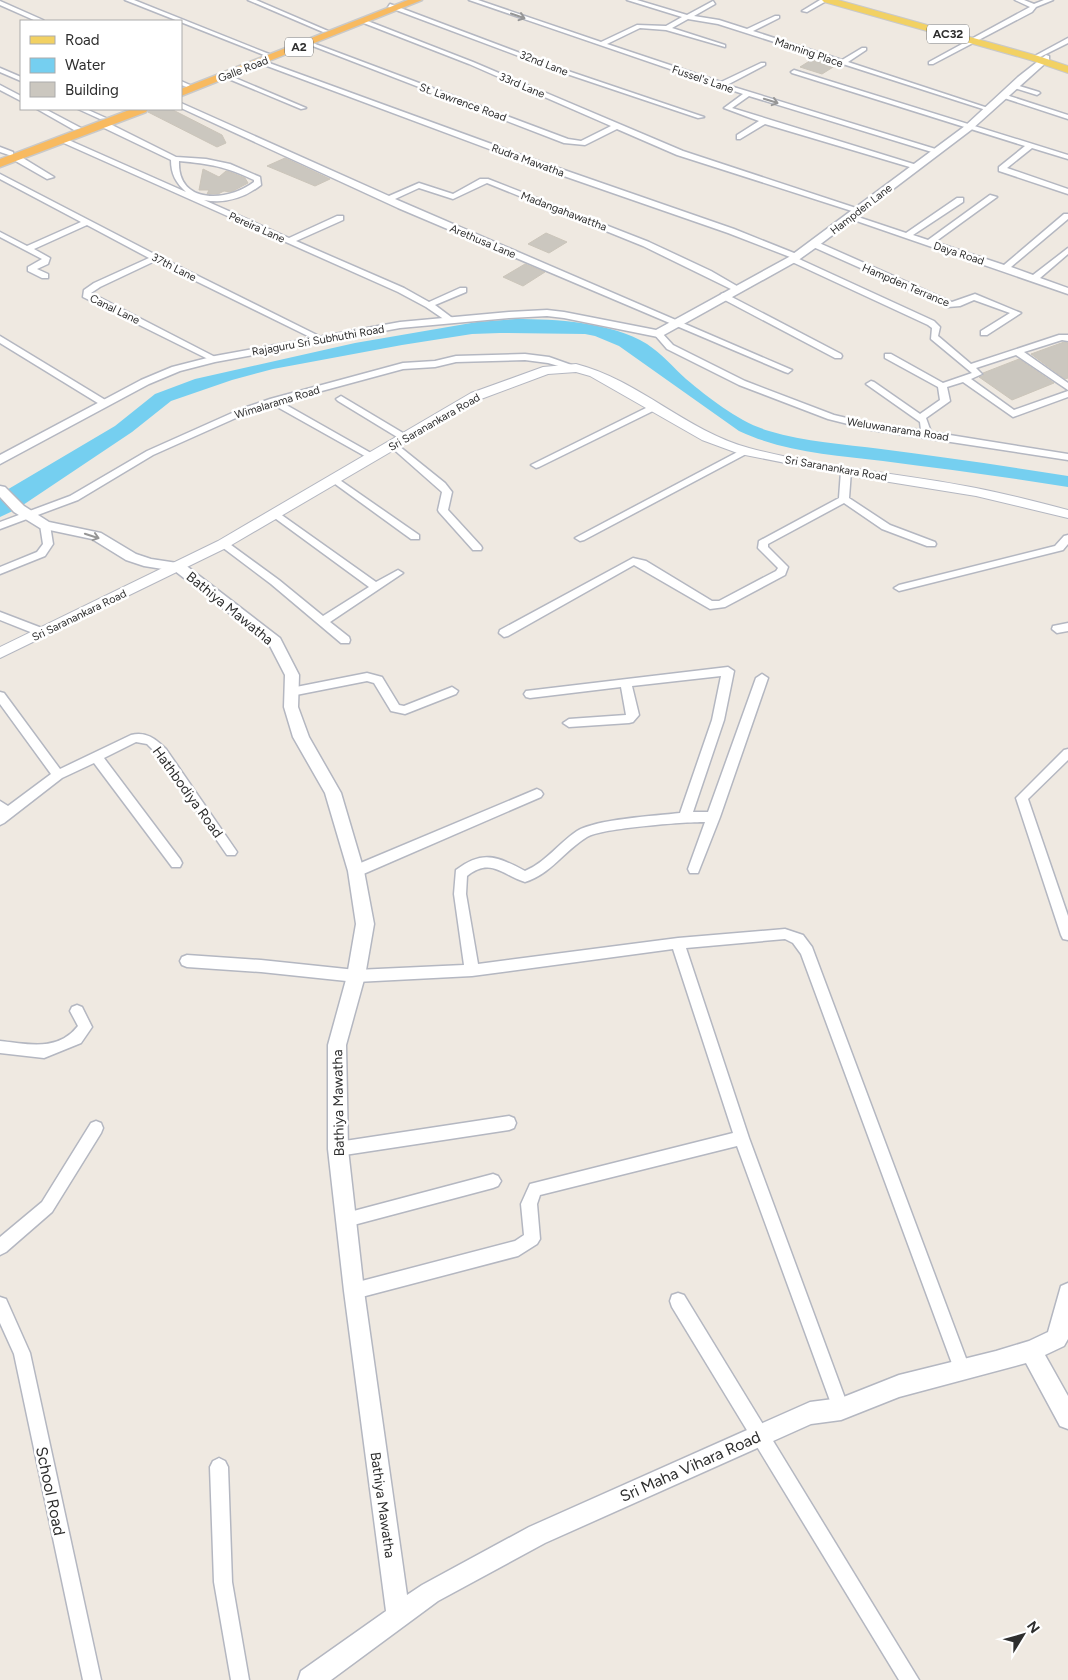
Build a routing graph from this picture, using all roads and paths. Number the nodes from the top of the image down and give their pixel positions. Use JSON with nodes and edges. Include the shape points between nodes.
{"nodes":[{"id":1,"x":128,"y":0,"type":"edge"},
{"id":2,"x":251,"y":0,"type":"edge"},
{"id":3,"x":417,"y":0,"type":"edge"},
{"id":4,"x":472,"y":0,"type":"edge"},
{"id":5,"x":630,"y":0,"type":"edge"},
{"id":6,"x":1018,"y":0,"type":"edge"},
{"id":7,"x":1050,"y":0,"type":"edge"},
{"id":8,"x":836,"y":1,"type":"edge"},
{"id":9,"x":0,"y":3,"type":"edge"},
{"id":10,"x":713,"y":3,"type":"dead end"},
{"id":11,"x":397,"y":4,"type":"edge"},
{"id":12,"x":1034,"y":6,"type":"junction"},
{"id":13,"x":804,"y":11,"type":"dead end"},
{"id":14,"x":686,"y":17,"type":"junction"},
{"id":15,"x":777,"y":17,"type":"dead end"},
{"id":16,"x":39,"y":20,"type":"edge"},
{"id":17,"x":175,"y":20,"type":"edge"},
{"id":18,"x":363,"y":22,"type":"junction"},
{"id":19,"x":182,"y":23,"type":"edge"},
{"id":20,"x":667,"y":28,"type":"junction"},
{"id":21,"x":325,"y":31,"type":"junction"},
{"id":22,"x":747,"y":31,"type":"junction"},
{"id":23,"x":976,"y":40,"type":"junction"},
{"id":24,"x":1068,"y":40,"type":"edge"},
{"id":25,"x":308,"y":44,"type":"junction"},
{"id":26,"x":601,"y":44,"type":"junction"},
{"id":27,"x":723,"y":46,"type":"dead end"},
{"id":28,"x":864,"y":49,"type":"dead end"},
{"id":29,"x":263,"y":58,"type":"junction"},
{"id":30,"x":1040,"y":58,"type":"junction"},
{"id":31,"x":841,"y":63,"type":"junction"},
{"id":32,"x":931,"y":63,"type":"dead end"},
{"id":33,"x":763,"y":64,"type":"dead end"},
{"id":34,"x":1068,"y":66,"type":"edge"},
{"id":35,"x":0,"y":70,"type":"edge"},
{"id":36,"x":1068,"y":70,"type":"edge"},
{"id":37,"x":794,"y":72,"type":"dead end"},
{"id":38,"x":226,"y":76,"type":"junction"},
{"id":39,"x":20,"y":79,"type":"edge"},
{"id":40,"x":721,"y":85,"type":"junction"},
{"id":41,"x":1013,"y":86,"type":"junction"},
{"id":42,"x":0,"y":87,"type":"edge"},
{"id":43,"x":183,"y":87,"type":"edge"},
{"id":44,"x":1037,"y":93,"type":"dead end"},
{"id":45,"x":748,"y":94,"type":"junction"},
{"id":46,"x":1003,"y":96,"type":"junction"},
{"id":47,"x":20,"y":97,"type":"edge"},
{"id":48,"x":182,"y":105,"type":"edge"},
{"id":49,"x":303,"y":108,"type":"dead end"},
{"id":50,"x":988,"y":109,"type":"junction"},
{"id":51,"x":42,"y":110,"type":"edge"},
{"id":52,"x":84,"y":110,"type":"edge"},
{"id":53,"x":131,"y":110,"type":"edge"},
{"id":54,"x":700,"y":117,"type":"dead end"},
{"id":55,"x":1068,"y":117,"type":"edge"},
{"id":56,"x":102,"y":121,"type":"junction"},
{"id":57,"x":764,"y":121,"type":"junction"},
{"id":58,"x":617,"y":126,"type":"junction"},
{"id":59,"x":77,"y":128,"type":"junction"},
{"id":60,"x":968,"y":128,"type":"junction"},
{"id":61,"x":740,"y":137,"type":"dead end"},
{"id":62,"x":60,"y":140,"type":"junction"},
{"id":63,"x":1030,"y":146,"type":"junction"},
{"id":64,"x":938,"y":151,"type":"junction"},
{"id":65,"x":6,"y":154,"type":"edge"},
{"id":66,"x":1068,"y":157,"type":"edge"},
{"id":67,"x":175,"y":159,"type":"junction"},
{"id":68,"x":0,"y":163,"type":"edge"},
{"id":69,"x":916,"y":166,"type":"junction"},
{"id":70,"x":0,"y":176,"type":"edge"},
{"id":71,"x":50,"y":177,"type":"dead end"},
{"id":72,"x":1068,"y":192,"type":"edge"},
{"id":73,"x":993,"y":197,"type":"dead end"},
{"id":74,"x":389,"y":199,"type":"junction"},
{"id":75,"x":960,"y":200,"type":"dead end"},
{"id":76,"x":858,"y":210,"type":"junction"},
{"id":77,"x":1067,"y":216,"type":"edge"},
{"id":78,"x":849,"y":217,"type":"junction"},
{"id":79,"x":340,"y":218,"type":"dead end"},
{"id":80,"x":88,"y":222,"type":"junction"},
{"id":81,"x":0,"y":234,"type":"edge"},
{"id":82,"x":907,"y":236,"type":"junction"},
{"id":83,"x":288,"y":241,"type":"junction"},
{"id":84,"x":928,"y":243,"type":"junction"},
{"id":85,"x":814,"y":244,"type":"junction"},
{"id":86,"x":27,"y":249,"type":"junction"},
{"id":87,"x":1068,"y":250,"type":"edge"},
{"id":88,"x":155,"y":258,"type":"junction"},
{"id":89,"x":794,"y":258,"type":"junction"},
{"id":90,"x":1005,"y":268,"type":"junction"},
{"id":91,"x":44,"y":276,"type":"dead end"},
{"id":92,"x":1035,"y":278,"type":"junction"},
{"id":93,"x":738,"y":288,"type":"junction"},
{"id":94,"x":463,"y":290,"type":"dead end"},
{"id":95,"x":1068,"y":291,"type":"edge"},
{"id":96,"x":724,"y":296,"type":"junction"},
{"id":97,"x":428,"y":305,"type":"junction"},
{"id":98,"x":450,"y":320,"type":"junction"},
{"id":99,"x":678,"y":322,"type":"junction"},
{"id":100,"x":984,"y":333,"type":"dead end"},
{"id":101,"x":658,"y":334,"type":"junction"},
{"id":102,"x":1068,"y":338,"type":"edge"},
{"id":103,"x":0,"y":339,"type":"edge"},
{"id":104,"x":320,"y":339,"type":"junction"},
{"id":105,"x":1017,"y":352,"type":"junction"},
{"id":106,"x":838,"y":356,"type":"dead end"},
{"id":107,"x":888,"y":356,"type":"dead end"},
{"id":108,"x":215,"y":359,"type":"junction"},
{"id":109,"x":970,"y":367,"type":"junction"},
{"id":110,"x":576,"y":368,"type":"junction"},
{"id":111,"x":788,"y":370,"type":"dead end"},
{"id":112,"x":964,"y":378,"type":"junction"},
{"id":113,"x":870,"y":384,"type":"dead end"},
{"id":114,"x":942,"y":386,"type":"junction"},
{"id":115,"x":1068,"y":387,"type":"edge"},
{"id":116,"x":1068,"y":394,"type":"edge"},
{"id":117,"x":341,"y":399,"type":"dead end"},
{"id":118,"x":273,"y":401,"type":"junction"},
{"id":119,"x":104,"y":403,"type":"junction"},
{"id":120,"x":654,"y":407,"type":"junction"},
{"id":121,"x":920,"y":418,"type":"junction"},
{"id":122,"x":927,"y":434,"type":"junction"},
{"id":123,"x":399,"y":442,"type":"junction"},
{"id":124,"x":745,"y":451,"type":"junction"},
{"id":125,"x":373,"y":457,"type":"junction"},
{"id":126,"x":1068,"y":457,"type":"edge"},
{"id":127,"x":0,"y":460,"type":"edge"},
{"id":128,"x":536,"y":465,"type":"dead end"},
{"id":129,"x":846,"y":471,"type":"junction"},
{"id":130,"x":334,"y":480,"type":"junction"},
{"id":131,"x":0,"y":490,"type":"edge"},
{"id":132,"x":844,"y":498,"type":"junction"},
{"id":133,"x":24,"y":513,"type":"junction"},
{"id":134,"x":276,"y":514,"type":"junction"},
{"id":135,"x":1068,"y":514,"type":"edge"},
{"id":136,"x":45,"y":525,"type":"junction"},
{"id":137,"x":0,"y":526,"type":"edge"},
{"id":138,"x":415,"y":538,"type":"dead end"},
{"id":139,"x":580,"y":538,"type":"dead end"},
{"id":140,"x":1068,"y":538,"type":"edge"},
{"id":141,"x":223,"y":544,"type":"junction"},
{"id":142,"x":931,"y":544,"type":"dead end"},
{"id":143,"x":477,"y":548,"type":"dead end"},
{"id":144,"x":179,"y":567,"type":"junction"},
{"id":145,"x":0,"y":572,"type":"edge"},
{"id":146,"x":398,"y":573,"type":"dead end"},
{"id":147,"x":376,"y":587,"type":"junction"},
{"id":148,"x":899,"y":588,"type":"dead end"},
{"id":149,"x":0,"y":616,"type":"edge"},
{"id":150,"x":321,"y":622,"type":"junction"},
{"id":151,"x":43,"y":633,"type":"junction"},
{"id":152,"x":504,"y":633,"type":"dead end"},
{"id":153,"x":345,"y":640,"type":"dead end"},
{"id":154,"x":0,"y":653,"type":"edge"},
{"id":155,"x":762,"y":678,"type":"dead end"},
{"id":156,"x":626,"y":683,"type":"junction"},
{"id":157,"x":452,"y":691,"type":"dead end"},
{"id":158,"x":291,"y":692,"type":"junction"},
{"id":159,"x":530,"y":694,"type":"dead end"},
{"id":160,"x":0,"y":696,"type":"edge"},
{"id":161,"x":569,"y":723,"type":"dead end"},
{"id":162,"x":1068,"y":753,"type":"edge"},
{"id":163,"x":96,"y":756,"type":"junction"},
{"id":164,"x":58,"y":775,"type":"junction"},
{"id":165,"x":537,"y":794,"type":"dead end"},
{"id":166,"x":2,"y":813,"type":"edge"},
{"id":167,"x":714,"y":816,"type":"junction"},
{"id":168,"x":685,"y":817,"type":"junction"},
{"id":169,"x":231,"y":852,"type":"dead end"},
{"id":170,"x":176,"y":863,"type":"dead end"},
{"id":171,"x":694,"y":869,"type":"dead end"},
{"id":172,"x":356,"y":871,"type":"junction"},
{"id":173,"x":1068,"y":935,"type":"edge"},
{"id":174,"x":678,"y":943,"type":"junction"},
{"id":175,"x":187,"y":961,"type":"dead end"},
{"id":176,"x":472,"y":970,"type":"junction"},
{"id":177,"x":356,"y":976,"type":"junction"},
{"id":178,"x":77,"y":1011,"type":"dead end"},
{"id":179,"x":0,"y":1047,"type":"edge"},
{"id":180,"x":509,"y":1123,"type":"dead end"},
{"id":181,"x":96,"y":1128,"type":"dead end"},
{"id":182,"x":742,"y":1138,"type":"junction"},
{"id":183,"x":338,"y":1149,"type":"junction"},
{"id":184,"x":493,"y":1181,"type":"dead end"},
{"id":185,"x":346,"y":1220,"type":"junction"},
{"id":186,"x":0,"y":1247,"type":"edge"},
{"id":187,"x":354,"y":1291,"type":"junction"},
{"id":188,"x":1068,"y":1293,"type":"edge"},
{"id":189,"x":678,"y":1301,"type":"dead end"},
{"id":190,"x":0,"y":1305,"type":"edge"},
{"id":191,"x":1031,"y":1351,"type":"junction"},
{"id":192,"x":962,"y":1369,"type":"junction"},
{"id":193,"x":841,"y":1409,"type":"junction"},
{"id":194,"x":1068,"y":1418,"type":"edge"},
{"id":195,"x":760,"y":1434,"type":"junction"},
{"id":196,"x":219,"y":1467,"type":"dead end"},
{"id":197,"x":398,"y":1615,"type":"junction"},
{"id":198,"x":92,"y":1680,"type":"edge"},
{"id":199,"x":240,"y":1680,"type":"edge"},
{"id":200,"x":310,"y":1680,"type":"edge"},
{"id":201,"x":910,"y":1680,"type":"edge"}],
"edges":[{"from":1,"to":17,"type":"street","name":"Rudra Mawatha"},
{"from":2,"to":21,"type":"street"},
{"from":3,"to":11,"type":"highway","name":"Galle Road","number":"A2"},
{"from":4,"to":26,"type":"street","name":"Fussel's Lane","one_way":true},
{"from":5,"to":14,"type":"street","name":"Manning Place"},
{"from":6,"to":12,"type":"street"},
{"from":7,"to":12,"type":"street"},
{"from":8,"to":13,"type":"street"},
{"from":8,"to":23,"type":"main road","number":"AC32"},
{"from":9,"to":16,"type":"street"},
{"from":10,"to":14,"type":"street"},
{"from":11,"to":18,"type":"highway","name":"Galle Road","number":"A2"},
{"from":11,"to":21,"type":"highway","name":"Galle Road","number":"A2"},
{"from":11,"to":54,"type":"street","name":"32nd Lane","via":[[566,72]]},
{"from":12,"to":23,"type":"street"},
{"from":14,"to":20,"type":"street"},
{"from":14,"to":22,"type":"street","name":"Manning Place"},
{"from":15,"to":22,"type":"street"},
{"from":18,"to":25,"type":"highway","name":"Galle Road","number":"A2"},
{"from":18,"to":58,"type":"street","name":"33rd Lane","via":[[471,63]]},
{"from":19,"to":29,"type":"street","name":"Rudra Mawatha"},
{"from":20,"to":26,"type":"street","via":[[639,26]]},
{"from":20,"to":27,"type":"street"},
{"from":21,"to":29,"type":"highway","name":"Galle Road","number":"A2"},
{"from":22,"to":31,"type":"street","name":"Manning Place"},
{"from":23,"to":30,"type":"main road","number":"AC32"},
{"from":23,"to":32,"type":"street"},
{"from":24,"to":30,"type":"street"},
{"from":25,"to":29,"type":"highway","name":"Galle Road","number":"A2"},
{"from":25,"to":58,"type":"street","name":"St. Lawrence Road","via":[[567,141],[582,144]]},
{"from":26,"to":40,"type":"street","name":"Fussel's Lane"},
{"from":28,"to":31,"type":"street"},
{"from":29,"to":38,"type":"highway","name":"Galle Road","number":"A2"},
{"from":29,"to":43,"type":"highway","name":"Galle Road","number":"A2"},
{"from":29,"to":89,"type":"street","name":"Rudra Mawatha","via":[[538,164],[731,231]]},
{"from":30,"to":34,"type":"main road","number":"AC32"},
{"from":30,"to":36,"type":"main road","number":"AC32"},
{"from":30,"to":41,"type":"street","name":"Hampden Lane"},
{"from":31,"to":50,"type":"street","name":"Manning Place"},
{"from":33,"to":40,"type":"street"},
{"from":35,"to":39,"type":"street"},
{"from":37,"to":60,"type":"street"},
{"from":38,"to":43,"type":"highway","name":"Galle Road","number":"A2"},
{"from":38,"to":49,"type":"street"},
{"from":40,"to":45,"type":"street","name":"Fussel's Lane"},
{"from":41,"to":44,"type":"street"},
{"from":41,"to":46,"type":"street","name":"Hampden Lane"},
{"from":42,"to":47,"type":"street"},
{"from":45,"to":57,"type":"street","via":[[727,108]]},
{"from":45,"to":64,"type":"street","name":"Fussel's Lane","one_way":true},
{"from":46,"to":50,"type":"street","name":"Hampden Lane"},
{"from":46,"to":55,"type":"street"},
{"from":48,"to":74,"type":"street","name":"Arethusa Lane"},
{"from":50,"to":60,"type":"street","name":"Hampden Lane"},
{"from":51,"to":59,"type":"street"},
{"from":52,"to":56,"type":"street"},
{"from":53,"to":56,"type":"highway"},
{"from":56,"to":59,"type":"highway"},
{"from":56,"to":62,"type":"highway"},
{"from":56,"to":67,"type":"street"},
{"from":57,"to":61,"type":"street"},
{"from":57,"to":69,"type":"street"},
{"from":58,"to":76,"type":"street","name":"33rd Lane","via":[[680,153]]},
{"from":59,"to":65,"type":"highway"},
{"from":60,"to":63,"type":"street"},
{"from":60,"to":64,"type":"street","name":"Hampden Lane"},
{"from":62,"to":65,"type":"highway"},
{"from":62,"to":83,"type":"street","name":"Pereira Lane"},
{"from":63,"to":66,"type":"street"},
{"from":63,"to":72,"type":"street","via":[[1002,169]]},
{"from":64,"to":69,"type":"street","name":"Hampden Lane"},
{"from":65,"to":68,"type":"highway"},
{"from":65,"to":71,"type":"street"},
{"from":67,"to":67,"type":"street","via":[[175,174],[184,186],[208,200],[234,197],[250,191],[258,183],[257,179],[230,166]]},
{"from":69,"to":76,"type":"street","name":"Hampden Lane"},
{"from":70,"to":80,"type":"street","name":"37th Lane"},
{"from":73,"to":84,"type":"street"},
{"from":74,"to":93,"type":"street","name":"Madangahawattha","via":[[419,185],[453,197],[488,181],[692,263]]},
{"from":74,"to":99,"type":"street","name":"Arethusa Lane"},
{"from":75,"to":82,"type":"street"},
{"from":76,"to":78,"type":"street","name":"Hampden Lane"},
{"from":77,"to":90,"type":"street"},
{"from":78,"to":82,"type":"street","name":"Daya Road"},
{"from":78,"to":85,"type":"street","name":"Hampden Lane"},
{"from":79,"to":83,"type":"street"},
{"from":80,"to":86,"type":"street"},
{"from":80,"to":88,"type":"street","name":"37th Lane"},
{"from":81,"to":86,"type":"street"},
{"from":82,"to":84,"type":"street","name":"Daya Road"},
{"from":83,"to":97,"type":"street","name":"Pereira Lane"},
{"from":84,"to":90,"type":"street","name":"Daya Road"},
{"from":85,"to":89,"type":"street","name":"Hampden Lane"},
{"from":85,"to":100,"type":"street","name":"Hampden Terrance","via":[[951,305],[975,297],[1017,314]]},
{"from":86,"to":91,"type":"street","via":[[46,258],[45,262],[31,269]]},
{"from":87,"to":92,"type":"street"},
{"from":88,"to":104,"type":"street","name":"37th Lane"},
{"from":88,"to":108,"type":"street","name":"Canal Lane","via":[[98,284],[86,295]]},
{"from":89,"to":93,"type":"street","name":"Hampden Lane"},
{"from":89,"to":109,"type":"street","name":"Rudra Mawatha","via":[[932,323],[936,327],[934,337]]},
{"from":90,"to":92,"type":"street","name":"Daya Road"},
{"from":92,"to":95,"type":"street","name":"Daya Road"},
{"from":93,"to":96,"type":"street","name":"Hampden Lane"},
{"from":94,"to":97,"type":"street"},
{"from":96,"to":99,"type":"street","name":"Hampden Lane"},
{"from":96,"to":106,"type":"street"},
{"from":97,"to":98,"type":"street","name":"Pereira Lane"},
{"from":98,"to":101,"type":"street","name":"Rajaguru Sri Subhuthi Road","via":[[547,313]]},
{"from":98,"to":104,"type":"street","name":"Rajaguru Sri Subhuthi Road"},
{"from":99,"to":101,"type":"street","name":"Hampden Lane"},
{"from":99,"to":111,"type":"street","name":"Arethusa Lane"},
{"from":101,"to":122,"type":"street","name":"Weluwanarama Road","via":[[670,347],[742,383],[831,417],[872,427]]},
{"from":102,"to":105,"type":"street","via":[[1062,337]]},
{"from":103,"to":119,"type":"street"},
{"from":104,"to":108,"type":"street","name":"Rajaguru Sri Subhuthi Road"},
{"from":105,"to":109,"type":"street"},
{"from":105,"to":115,"type":"street"},
{"from":107,"to":114,"type":"street"},
{"from":108,"to":119,"type":"street","name":"Rajaguru Sri Subhuthi Road","via":[[161,374]]},
{"from":109,"to":112,"type":"street","via":[[978,374]]},
{"from":110,"to":118,"type":"street","name":"Wimalarama Road","via":[[525,357],[456,359],[403,366]]},
{"from":110,"to":120,"type":"main road","name":"Sri Saranankara Road","via":[[594,373]]},
{"from":110,"to":123,"type":"main road","name":"Sri Saranankara Road","via":[[546,370],[476,396]]},
{"from":112,"to":114,"type":"street"},
{"from":112,"to":116,"type":"street","via":[[1013,414]]},
{"from":113,"to":121,"type":"street"},
{"from":114,"to":121,"type":"street","via":[[945,401]]},
{"from":117,"to":123,"type":"street"},
{"from":118,"to":125,"type":"street"},
{"from":118,"to":133,"type":"street","name":"Wimalarama Road","via":[[244,410],[150,453],[74,498]]},
{"from":119,"to":127,"type":"street","name":"Rajaguru Sri Subhuthi Road"},
{"from":120,"to":124,"type":"main road","name":"Sri Saranankara Road","via":[[707,437]]},
{"from":120,"to":128,"type":"street"},
{"from":121,"to":122,"type":"street"},
{"from":122,"to":126,"type":"street","name":"Weluwanarama Road"},
{"from":123,"to":125,"type":"main road","name":"Sri Saranankara Road"},
{"from":123,"to":143,"type":"street","via":[[442,485],[447,492],[443,510]]},
{"from":124,"to":129,"type":"main road","name":"Sri Saranankara Road"},
{"from":124,"to":139,"type":"street"},
{"from":125,"to":130,"type":"main road","name":"Sri Saranankara Road"},
{"from":129,"to":132,"type":"street"},
{"from":129,"to":135,"type":"main road","name":"Sri Saranankara Road","via":[[976,492]]},
{"from":130,"to":134,"type":"main road","name":"Sri Saranankara Road"},
{"from":130,"to":138,"type":"street"},
{"from":131,"to":133,"type":"street"},
{"from":132,"to":142,"type":"street","via":[[886,527]]},
{"from":132,"to":152,"type":"street","via":[[763,543],[763,548],[783,567],[781,573],[721,604],[710,605],[642,563],[633,561]]},
{"from":133,"to":136,"type":"street"},
{"from":133,"to":137,"type":"street","name":"Wimalarama Road"},
{"from":134,"to":141,"type":"main road","name":"Sri Saranankara Road"},
{"from":134,"to":147,"type":"street"},
{"from":136,"to":144,"type":"street","one_way":true,"via":[[96,536],[131,557],[149,563]]},
{"from":136,"to":145,"type":"street","via":[[48,544],[41,554]]},
{"from":140,"to":148,"type":"street","via":[[1059,548]]},
{"from":141,"to":144,"type":"main road","name":"Sri Saranankara Road"},
{"from":141,"to":150,"type":"street","via":[[275,582]]},
{"from":144,"to":151,"type":"main road","name":"Sri Saranankara Road"},
{"from":144,"to":158,"type":"street","name":"Bathiya Mawatha","via":[[275,641],[292,674]]},
{"from":146,"to":147,"type":"street"},
{"from":147,"to":150,"type":"street"},
{"from":149,"to":151,"type":"street"},
{"from":150,"to":153,"type":"street"},
{"from":151,"to":154,"type":"main road","name":"Sri Saranankara Road"},
{"from":155,"to":167,"type":"street"},
{"from":156,"to":159,"type":"street"},
{"from":156,"to":161,"type":"street","via":[[633,715],[629,719]]},
{"from":156,"to":168,"type":"street","via":[[728,671],[718,720]]},
{"from":157,"to":158,"type":"street","via":[[405,710],[395,708],[378,680],[367,677]]},
{"from":158,"to":172,"type":"street","name":"Bathiya Mawatha","via":[[291,707],[301,737],[333,793]]},
{"from":160,"to":164,"type":"street"},
{"from":162,"to":173,"type":"street","via":[[1022,798]]},
{"from":163,"to":164,"type":"street","name":"Hathbodiya Road"},
{"from":163,"to":169,"type":"street","name":"Hathbodiya Road","via":[[135,738],[150,740],[162,752]]},
{"from":163,"to":170,"type":"street"},
{"from":164,"to":166,"type":"street","name":"Hathbodiya Road"},
{"from":165,"to":172,"type":"street"},
{"from":167,"to":168,"type":"street"},
{"from":167,"to":171,"type":"street"},
{"from":168,"to":176,"type":"street","via":[[593,829],[580,834],[553,861],[525,877],[496,862],[472,865],[464,870],[460,894]]},
{"from":172,"to":177,"type":"street","name":"Bathiya Mawatha","via":[[365,924]]},
{"from":174,"to":176,"type":"street"},
{"from":174,"to":182,"type":"street"},
{"from":174,"to":192,"type":"street","via":[[785,934],[798,939],[807,950]]},
{"from":175,"to":177,"type":"street"},
{"from":176,"to":177,"type":"street"},
{"from":177,"to":183,"type":"street","name":"Bathiya Mawatha","via":[[337,1045]]},
{"from":178,"to":179,"type":"street","via":[[85,1027],[76,1039],[44,1052]]},
{"from":180,"to":183,"type":"street"},
{"from":181,"to":186,"type":"street","via":[[47,1207]]},
{"from":182,"to":187,"type":"street","via":[[535,1189],[529,1204],[532,1239],[518,1248]]},
{"from":182,"to":193,"type":"street"},
{"from":183,"to":185,"type":"street","name":"Bathiya Mawatha"},
{"from":184,"to":185,"type":"street"},
{"from":185,"to":187,"type":"street","name":"Bathiya Mawatha"},
{"from":187,"to":197,"type":"street","name":"Bathiya Mawatha"},
{"from":188,"to":191,"type":"street","name":"Sri Maha Vihara Road","via":[[1057,1339]]},
{"from":189,"to":195,"type":"street"},
{"from":190,"to":198,"type":"street","name":"School Road","via":[[22,1352]]},
{"from":191,"to":192,"type":"street","name":"Sri Maha Vihara Road"},
{"from":191,"to":194,"type":"street"},
{"from":192,"to":193,"type":"street","name":"Sri Maha Vihara Road","via":[[899,1386]]},
{"from":193,"to":195,"type":"street","name":"Sri Maha Vihara Road","via":[[810,1412]]},
{"from":195,"to":197,"type":"street","name":"Sri Maha Vihara Road","via":[[537,1535],[430,1592]]},
{"from":195,"to":201,"type":"street"},
{"from":196,"to":199,"type":"street","via":[[223,1582]]},
{"from":197,"to":200,"type":"street","name":"Sri Maha Vihara Road"}]}
